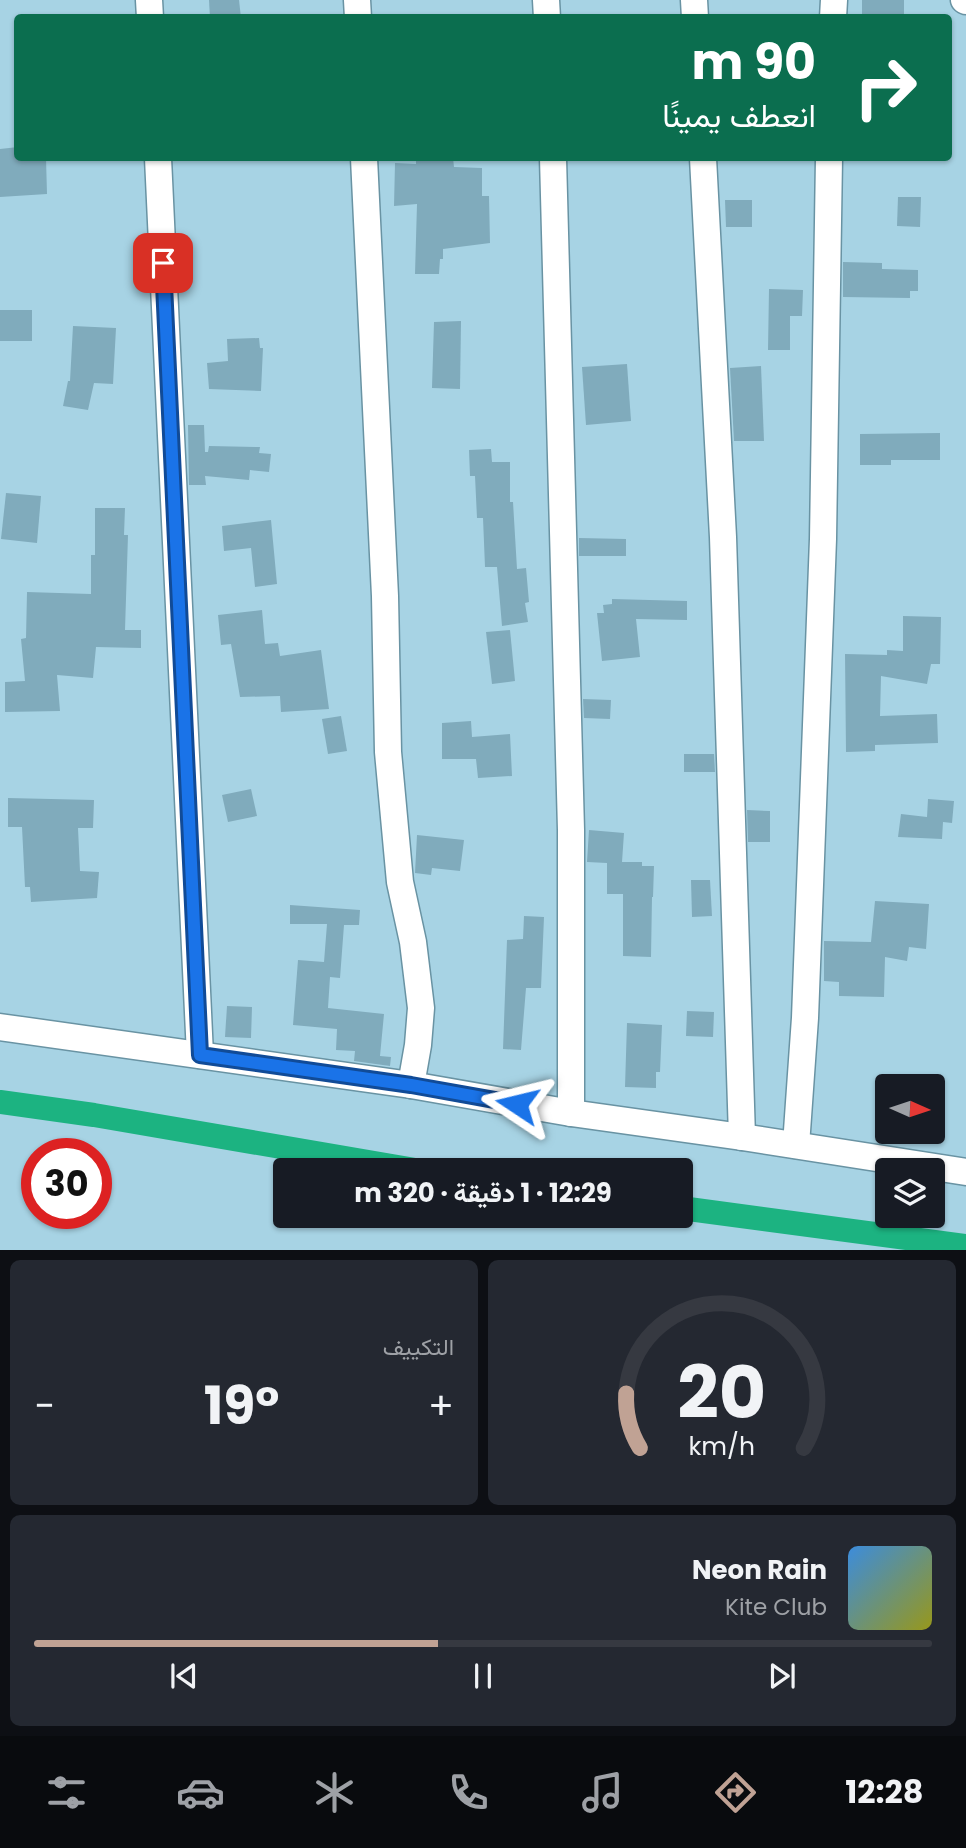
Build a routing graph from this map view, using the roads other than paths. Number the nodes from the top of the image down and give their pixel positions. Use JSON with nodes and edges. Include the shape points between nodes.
{"nodes":[{"id":1,"x":158,"y":161,"type":"edge"},
{"id":2,"x":364,"y":161,"type":"edge"},
{"id":3,"x":553,"y":161,"type":"edge"},
{"id":4,"x":703,"y":161,"type":"edge"},
{"id":5,"x":829,"y":161,"type":"edge"},
{"id":6,"x":0,"y":1027,"type":"edge"},
{"id":7,"x":200,"y":1055,"type":"junction"},
{"id":8,"x":411,"y":1085,"type":"junction"},
{"id":9,"x":571,"y":1113,"type":"junction"},
{"id":10,"x":742,"y":1137,"type":"junction"},
{"id":11,"x":796,"y":1145,"type":"junction"},
{"id":12,"x":966,"y":1172,"type":"edge"}],
"edges":[{"from":1,"to":7,"type":"street"},
{"from":2,"to":8,"type":"street","via":[[388,752],[400,882],[414,942],[421,1008]]},
{"from":3,"to":9,"type":"street","via":[[571,830]]},
{"from":4,"to":10,"type":"street","via":[[723,537]]},
{"from":5,"to":11,"type":"street","via":[[822,539],[805,1018]]},
{"from":6,"to":7,"type":"street"},
{"from":7,"to":8,"type":"street"},
{"from":8,"to":9,"type":"street"},
{"from":9,"to":10,"type":"street"},
{"from":10,"to":11,"type":"street"},
{"from":11,"to":12,"type":"street"}]}
